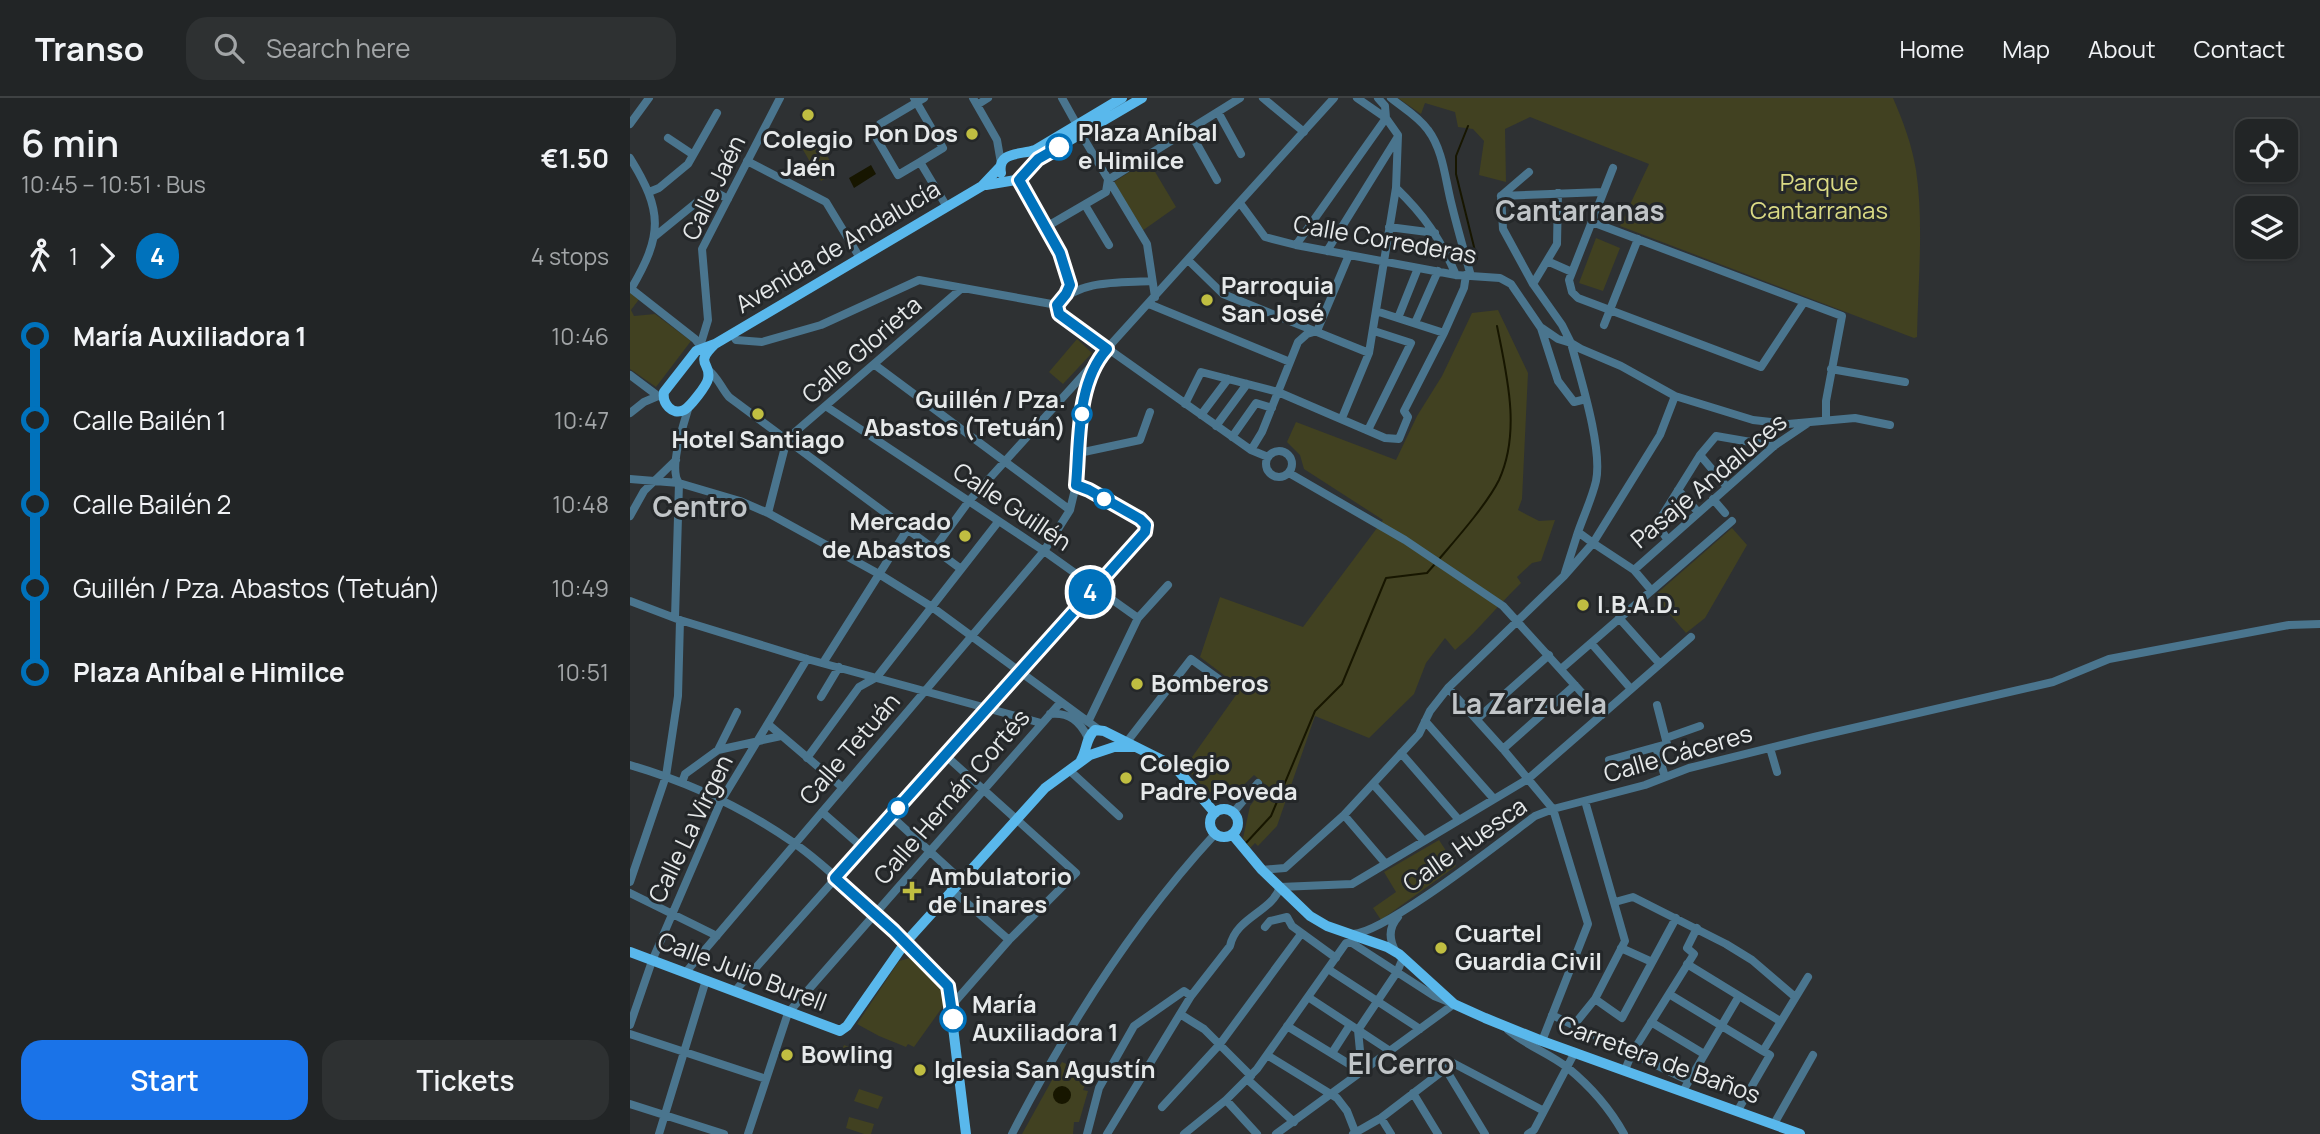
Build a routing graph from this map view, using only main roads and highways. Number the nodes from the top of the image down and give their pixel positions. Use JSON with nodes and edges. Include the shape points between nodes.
{"nodes":[{"id":1,"x":1142,"y":98,"type":"edge"},
{"id":2,"x":1117,"y":99,"type":"edge"},
{"id":3,"x":1079,"y":129,"type":"junction"},
{"id":4,"x":1016,"y":155,"type":"junction"},
{"id":5,"x":1001,"y":165,"type":"junction"},
{"id":6,"x":1027,"y":169,"type":"junction"},
{"id":7,"x":1014,"y":180,"type":"junction"},
{"id":8,"x":982,"y":186,"type":"junction"},
{"id":9,"x":715,"y":344,"type":"junction"},
{"id":10,"x":705,"y":364,"type":"junction"},
{"id":11,"x":683,"y":367,"type":"junction"},
{"id":12,"x":1103,"y":732,"type":"junction"},
{"id":13,"x":1088,"y":740,"type":"junction"},
{"id":14,"x":1130,"y":745,"type":"junction"},
{"id":15,"x":1102,"y":750,"type":"junction"},
{"id":16,"x":1080,"y":760,"type":"junction"},
{"id":17,"x":1214,"y":813,"type":"junction"},
{"id":18,"x":1232,"y":834,"type":"junction"},
{"id":19,"x":905,"y":943,"type":"junction"},
{"id":20,"x":630,"y":953,"type":"edge"},
{"id":21,"x":966,"y":1134,"type":"edge"},
{"id":22,"x":1800,"y":1134,"type":"edge"}],
"edges":[{"from":1,"to":3,"type":"main road"},
{"from":2,"to":3,"type":"main road"},
{"from":3,"to":4,"type":"main road"},
{"from":3,"to":6,"type":"main road"},
{"from":4,"to":5,"type":"main road","via":[[1006,156]]},
{"from":4,"to":6,"type":"main road","via":[[1026,161]]},
{"from":5,"to":7,"type":"main road","via":[[1003,176]]},
{"from":5,"to":8,"type":"main road","name":"Avenida de Andalucía"},
{"from":6,"to":7,"type":"main road","via":[[1025,176]]},
{"from":7,"to":8,"type":"main road","name":"Avenida de Andalucía"},
{"from":8,"to":9,"type":"main road","name":"Avenida de Andalucía"},
{"from":9,"to":10,"type":"main road"},
{"from":9,"to":11,"type":"main road","via":[[702,344]]},
{"from":10,"to":11,"type":"main road","via":[[693,360]]},
{"from":10,"to":11,"type":"main road","via":[[708,379],[701,391],[689,406],[674,411],[661,396]]},
{"from":12,"to":13,"type":"main road","via":[[1092,732]]},
{"from":12,"to":14,"type":"main road"},
{"from":12,"to":15,"type":"main road","via":[[1109,743]]},
{"from":13,"to":15,"type":"main road","via":[[1091,748]]},
{"from":13,"to":16,"type":"main road"},
{"from":14,"to":15,"type":"main road"},
{"from":14,"to":17,"type":"main road","via":[[1174,766]]},
{"from":15,"to":16,"type":"main road"},
{"from":16,"to":19,"type":"main road","via":[[1045,788]]},
{"from":17,"to":18,"type":"main road","via":[[1210,822],[1215,834]]},
{"from":17,"to":18,"type":"main road","via":[[1233,813],[1237,825]]},
{"from":18,"to":22,"type":"main road","name":"Carretera de Baños","via":[[1310,916],[1347,939],[1379,944],[1399,955],[1454,1004],[1542,1041],[1686,1086]]},
{"from":19,"to":20,"type":"main road","name":"Calle Julio Burell","via":[[840,1031]]},
{"from":19,"to":21,"type":"main road","via":[[948,986]]}]}
